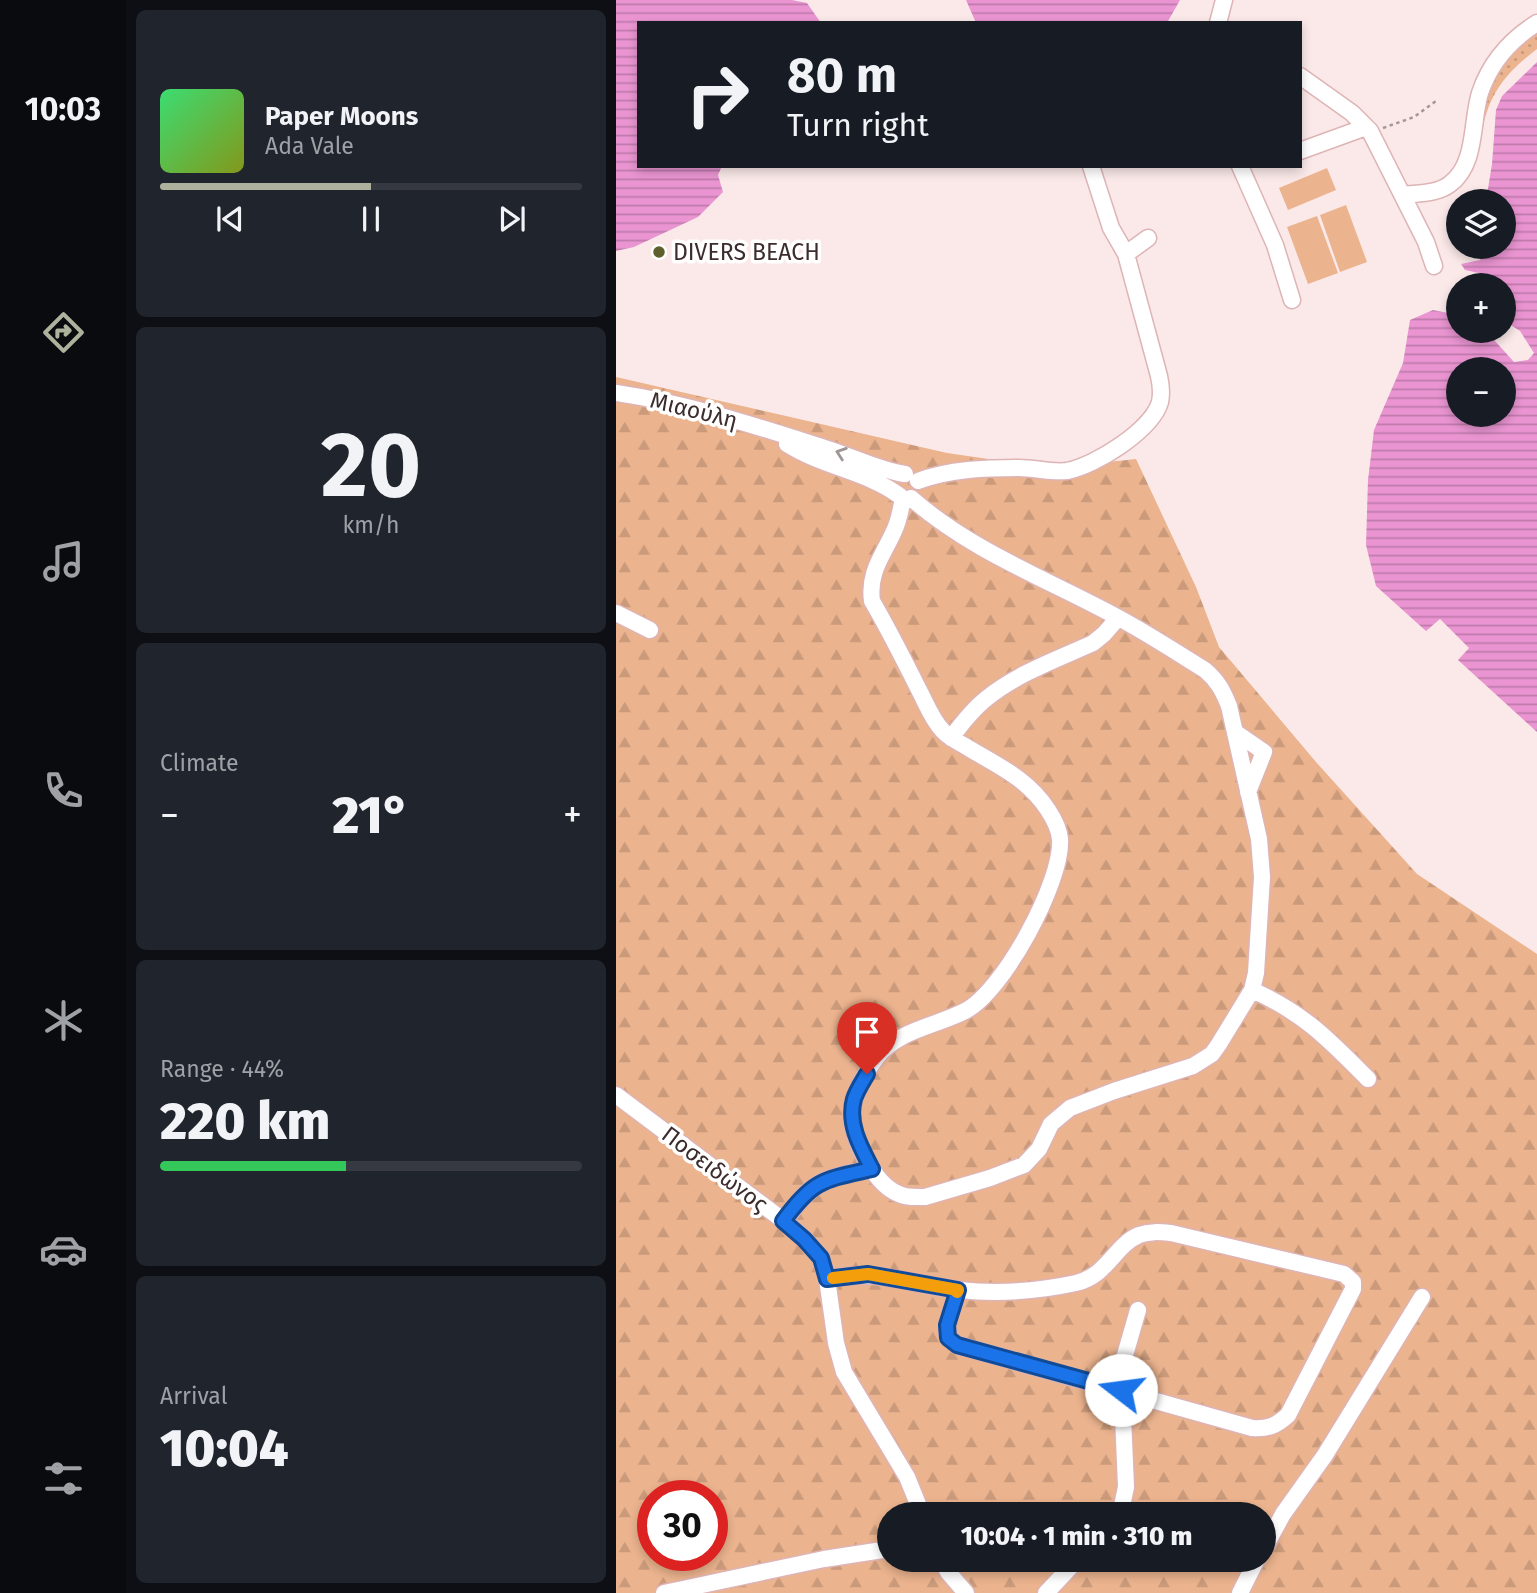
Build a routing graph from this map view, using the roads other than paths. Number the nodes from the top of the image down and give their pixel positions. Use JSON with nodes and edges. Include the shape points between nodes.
{"nodes":[{"id":1,"x":1224,"y":0,"type":"edge"},
{"id":2,"x":1219,"y":21,"type":"edge"},
{"id":3,"x":1537,"y":23,"type":"edge"},
{"id":4,"x":1302,"y":77,"type":"edge"},
{"id":5,"x":1368,"y":129,"type":"junction"},
{"id":6,"x":1302,"y":150,"type":"edge"},
{"id":7,"x":1092,"y":168,"type":"edge"},
{"id":8,"x":1247,"y":168,"type":"edge"},
{"id":9,"x":1403,"y":195,"type":"junction"},
{"id":10,"x":1148,"y":238,"type":"dead end"},
{"id":11,"x":1126,"y":254,"type":"junction"},
{"id":12,"x":1434,"y":266,"type":"dead end"},
{"id":13,"x":1292,"y":300,"type":"dead end"},
{"id":14,"x":616,"y":393,"type":"edge"},
{"id":15,"x":771,"y":432,"type":"junction"},
{"id":16,"x":912,"y":478,"type":"junction"},
{"id":17,"x":905,"y":497,"type":"junction"},
{"id":18,"x":616,"y":613,"type":"edge"},
{"id":19,"x":1118,"y":618,"type":"junction"},
{"id":20,"x":650,"y":631,"type":"dead end"},
{"id":21,"x":1235,"y":732,"type":"junction"},
{"id":22,"x":951,"y":738,"type":"junction"},
{"id":23,"x":1248,"y":792,"type":"junction"},
{"id":24,"x":1252,"y":990,"type":"junction"},
{"id":25,"x":1368,"y":1079,"type":"dead end"},
{"id":26,"x":616,"y":1095,"type":"edge"},
{"id":27,"x":872,"y":1169,"type":"junction"},
{"id":28,"x":783,"y":1221,"type":"junction"},
{"id":29,"x":827,"y":1279,"type":"junction"},
{"id":30,"x":958,"y":1290,"type":"junction"},
{"id":31,"x":1422,"y":1297,"type":"dead end"},
{"id":32,"x":1138,"y":1310,"type":"dead end"},
{"id":33,"x":1121,"y":1390,"type":"junction"},
{"id":34,"x":917,"y":1502,"type":"edge"},
{"id":35,"x":1123,"y":1502,"type":"edge"},
{"id":36,"x":1276,"y":1527,"type":"edge"},
{"id":37,"x":877,"y":1551,"type":"edge"},
{"id":38,"x":948,"y":1572,"type":"edge"},
{"id":39,"x":1066,"y":1572,"type":"edge"},
{"id":40,"x":1250,"y":1572,"type":"edge"},
{"id":41,"x":664,"y":1593,"type":"edge"},
{"id":42,"x":966,"y":1593,"type":"edge"},
{"id":43,"x":1046,"y":1593,"type":"edge"},
{"id":44,"x":1240,"y":1593,"type":"edge"}],
"edges":[{"from":1,"to":2,"type":"street"},
{"from":3,"to":9,"type":"street","via":[[1509,44],[1486,78],[1468,156],[1457,179],[1435,191]]},
{"from":4,"to":5,"type":"street"},
{"from":5,"to":6,"type":"street"},
{"from":5,"to":9,"type":"street"},
{"from":7,"to":11,"type":"street","via":[[1111,228]]},
{"from":8,"to":13,"type":"street"},
{"from":9,"to":12,"type":"street"},
{"from":10,"to":11,"type":"street"},
{"from":11,"to":16,"type":"street","via":[[1161,390],[1156,411],[1138,432],[1082,468],[1055,472],[1020,468]]},
{"from":14,"to":15,"type":"street","name":"Μιαούλη","via":[[667,401]]},
{"from":16,"to":15,"type":"street","name":"Μιαούλη","one_way":true},
{"from":15,"to":17,"type":"street","via":[[807,456],[867,477]]},
{"from":16,"to":17,"type":"street","via":[[899,478],[895,485]]},
{"from":17,"to":19,"type":"street","via":[[990,553]]},
{"from":17,"to":22,"type":"street","via":[[895,529],[873,571],[872,601],[937,723]]},
{"from":18,"to":20,"type":"street"},
{"from":19,"to":21,"type":"street","via":[[1215,678],[1223,689]]},
{"from":19,"to":22,"type":"street","via":[[1093,643],[986,698]]},
{"from":21,"to":23,"type":"street"},
{"from":21,"to":23,"type":"street","via":[[1264,752]]},
{"from":22,"to":27,"type":"street","via":[[1025,783],[1041,799],[1060,836],[1060,854],[1040,911],[991,991],[965,1011],[906,1035],[876,1058],[854,1098],[852,1116]]},
{"from":23,"to":24,"type":"street","via":[[1262,877]]},
{"from":24,"to":25,"type":"street","via":[[1314,1025]]},
{"from":24,"to":27,"type":"street","via":[[1219,1044],[1203,1061],[1070,1108],[1051,1124],[1033,1157],[1013,1170],[925,1197],[911,1197],[887,1187]]},
{"from":26,"to":28,"type":"street","name":"Ποσειδώνος"},
{"from":27,"to":28,"type":"street","via":[[817,1184]]},
{"from":28,"to":29,"type":"street","name":"Ποσειδώνος","via":[[821,1258]]},
{"from":29,"to":30,"type":"street","via":[[868,1274]]},
{"from":29,"to":34,"type":"street","name":"Ποσειδώνος","via":[[835,1343],[844,1372]]},
{"from":30,"to":33,"type":"street","via":[[947,1325],[948,1338],[957,1345]]},
{"from":30,"to":33,"type":"street","via":[[1006,1291],[1078,1283],[1104,1269],[1137,1236],[1153,1232],[1344,1274],[1353,1282],[1288,1415],[1278,1424],[1252,1429]]},
{"from":31,"to":36,"type":"street"},
{"from":32,"to":33,"type":"street","via":[[1121,1369]]},
{"from":33,"to":35,"type":"street","via":[[1126,1452]]},
{"from":37,"to":41,"type":"street"},
{"from":38,"to":42,"type":"street"},
{"from":39,"to":43,"type":"street"},
{"from":40,"to":44,"type":"street"}]}
